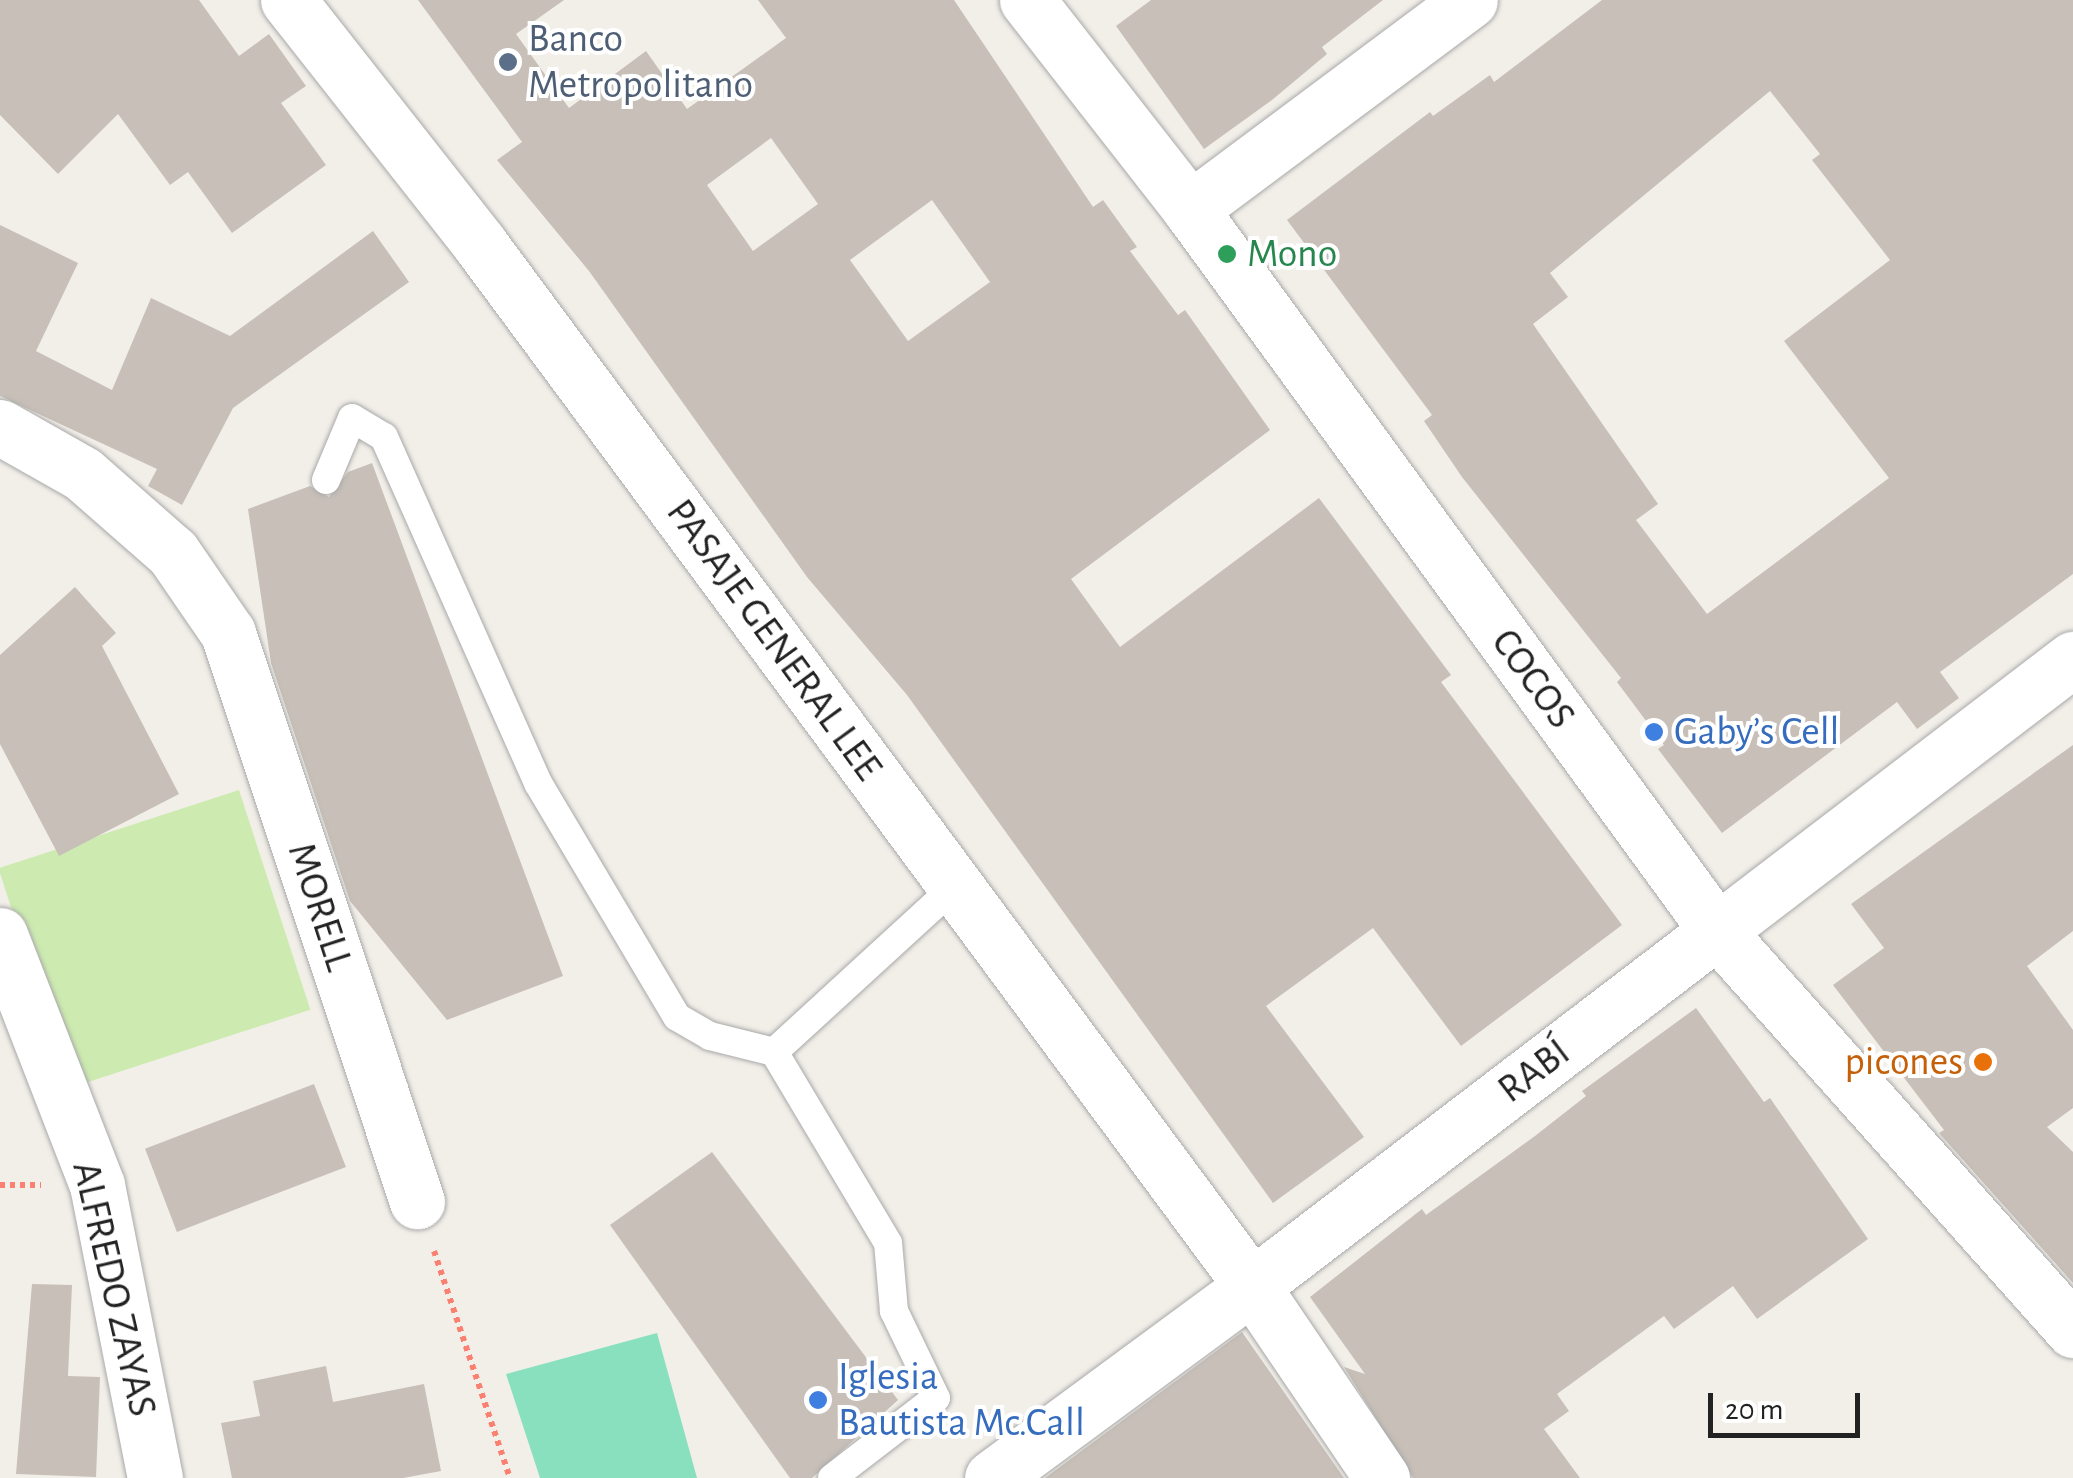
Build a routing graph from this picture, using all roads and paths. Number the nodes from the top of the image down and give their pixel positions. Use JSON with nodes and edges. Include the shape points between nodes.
{"nodes":[{"id":1,"x":288,"y":0,"type":"edge"},
{"id":2,"x":1028,"y":0,"type":"edge"},
{"id":3,"x":1470,"y":0,"type":"edge"},
{"id":4,"x":1190,"y":209,"type":"junction"},
{"id":5,"x":0,"y":428,"type":"edge"},
{"id":6,"x":326,"y":480,"type":"dead end"},
{"id":7,"x":2073,"y":660,"type":"edge"},
{"id":8,"x":955,"y":886,"type":"junction"},
{"id":9,"x":1717,"y":931,"type":"junction"},
{"id":10,"x":0,"y":935,"type":"edge"},
{"id":11,"x":774,"y":1052,"type":"junction"},
{"id":12,"x":418,"y":1201,"type":"joint"},
{"id":13,"x":1252,"y":1286,"type":"junction"},
{"id":14,"x":2073,"y":1330,"type":"edge"},
{"id":15,"x":155,"y":1478,"type":"edge"},
{"id":16,"x":510,"y":1478,"type":"edge"},
{"id":17,"x":832,"y":1478,"type":"edge"},
{"id":18,"x":992,"y":1478,"type":"edge"},
{"id":19,"x":1382,"y":1478,"type":"edge"}],
"edges":[{"from":1,"to":8,"type":"street","name":"PASAJE GENERAL LEE","via":[[479,243]]},
{"from":2,"to":4,"type":"street","name":"COCOS"},
{"from":3,"to":4,"type":"street"},
{"from":4,"to":9,"type":"street","name":"COCOS"},
{"from":5,"to":12,"type":"street","name":"MORELL","via":[[82,474],[173,553],[228,634]]},
{"from":6,"to":11,"type":"lane","via":[[352,418],[384,437],[538,783],[677,1017],[710,1036]]},
{"from":7,"to":9,"type":"street","name":"RABÍ"},
{"from":8,"to":11,"type":"lane"},
{"from":8,"to":13,"type":"street","name":"PASAJE GENERAL LEE"},
{"from":9,"to":13,"type":"street","name":"RABÍ"},
{"from":9,"to":14,"type":"street","name":"COCOS"},
{"from":10,"to":15,"type":"street","name":"ALFREDO ZAYAS","via":[[97,1185]]},
{"from":11,"to":17,"type":"lane","via":[[888,1243],[894,1311],[936,1398]]},
{"from":12,"to":16,"type":"path"},
{"from":13,"to":18,"type":"street","name":"RABÍ"},
{"from":13,"to":19,"type":"street","name":"PASAJE GENERAL LEE"}]}
